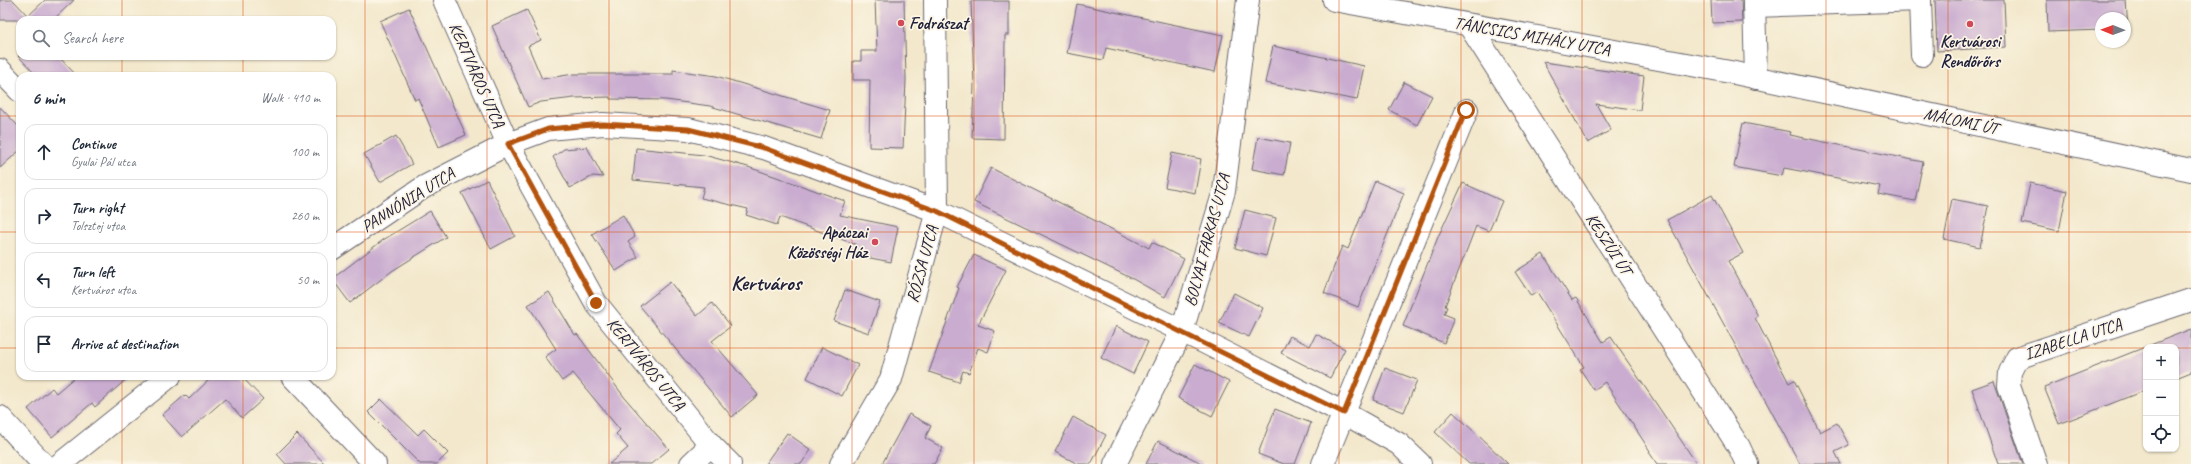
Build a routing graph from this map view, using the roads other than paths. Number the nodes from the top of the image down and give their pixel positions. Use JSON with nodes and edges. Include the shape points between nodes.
{"nodes":[{"id":1,"x":444,"y":0,"type":"edge"},
{"id":2,"x":935,"y":0,"type":"edge"},
{"id":3,"x":1248,"y":0,"type":"edge"},
{"id":4,"x":1334,"y":0,"type":"edge"},
{"id":5,"x":1920,"y":0,"type":"edge"},
{"id":6,"x":1818,"y":2,"type":"edge"},
{"id":7,"x":1754,"y":3,"type":"edge"},
{"id":8,"x":1469,"y":25,"type":"junction"},
{"id":9,"x":1922,"y":55,"type":"dead end"},
{"id":10,"x":0,"y":70,"type":"edge"},
{"id":11,"x":1730,"y":72,"type":"joint"},
{"id":12,"x":1756,"y":78,"type":"junction"},
{"id":13,"x":16,"y":87,"type":"edge"},
{"id":14,"x":1466,"y":110,"type":"dead end"},
{"id":15,"x":508,"y":144,"type":"junction"},
{"id":16,"x":2191,"y":170,"type":"edge"},
{"id":17,"x":937,"y":211,"type":"junction"},
{"id":18,"x":336,"y":246,"type":"edge"},
{"id":19,"x":2191,"y":300,"type":"edge"},
{"id":20,"x":1182,"y":332,"type":"junction"},
{"id":21,"x":165,"y":380,"type":"edge"},
{"id":22,"x":296,"y":380,"type":"edge"},
{"id":23,"x":1344,"y":413,"type":"junction"},
{"id":24,"x":0,"y":417,"type":"edge"},
{"id":25,"x":712,"y":445,"type":"junction"},
{"id":26,"x":43,"y":464,"type":"edge"},
{"id":27,"x":60,"y":464,"type":"edge"},
{"id":28,"x":375,"y":464,"type":"edge"},
{"id":29,"x":691,"y":464,"type":"edge"},
{"id":30,"x":730,"y":464,"type":"edge"},
{"id":31,"x":841,"y":464,"type":"edge"},
{"id":32,"x":1115,"y":464,"type":"edge"},
{"id":33,"x":1323,"y":464,"type":"edge"},
{"id":34,"x":1420,"y":464,"type":"edge"},
{"id":35,"x":1747,"y":464,"type":"edge"},
{"id":36,"x":2036,"y":464,"type":"edge"}],
"edges":[{"from":1,"to":15,"type":"street","name":"KERTVÁROS UTCA"},
{"from":2,"to":17,"type":"street","name":"RÓZSA UTCA"},
{"from":3,"to":20,"type":"street","name":"BOLYAI FARKAS UTCA","via":[[1224,191]]},
{"from":4,"to":8,"type":"street","name":"TÁNCSICS MIHÁLY UTCA"},
{"from":5,"to":6,"type":"street"},
{"from":5,"to":9,"type":"street"},
{"from":6,"to":7,"type":"street"},
{"from":7,"to":12,"type":"street"},
{"from":8,"to":11,"type":"street","name":"TÁNCSICS MIHÁLY UTCA"},
{"from":8,"to":35,"type":"street","name":"KESZÜI ÚT","via":[[1739,447]]},
{"from":10,"to":13,"type":"street"},
{"from":11,"to":12,"type":"street","name":"MÁLOMI ÚT"},
{"from":12,"to":16,"type":"street","name":"MÁLOMI ÚT"},
{"from":14,"to":23,"type":"street"},
{"from":15,"to":17,"type":"street","name":"PANNÓNIA UTCA","via":[[548,129],[603,124],[688,129],[764,148]]},
{"from":15,"to":18,"type":"street","name":"PANNÓNIA UTCA","via":[[424,187]]},
{"from":15,"to":25,"type":"street","name":"KERTVÁROS UTCA","via":[[596,303]]},
{"from":17,"to":20,"type":"street","name":"PANNÓNIA UTCA"},
{"from":17,"to":31,"type":"street","name":"RÓZSA UTCA","via":[[891,379]]},
{"from":19,"to":36,"type":"street","name":"IZABELLA UTCA","via":[[2017,358],[2010,372],[2009,386]]},
{"from":20,"to":23,"type":"street","name":"PANNÓNIA UTCA"},
{"from":20,"to":32,"type":"street","name":"BOLYAI FARKAS UTCA"},
{"from":21,"to":27,"type":"street"},
{"from":22,"to":28,"type":"street"},
{"from":23,"to":33,"type":"street"},
{"from":23,"to":34,"type":"street","name":"PANNÓNIA UTCA","via":[[1399,444]]},
{"from":24,"to":26,"type":"street"},
{"from":25,"to":29,"type":"street"},
{"from":25,"to":30,"type":"street","name":"KERTVÁROS UTCA"}]}
